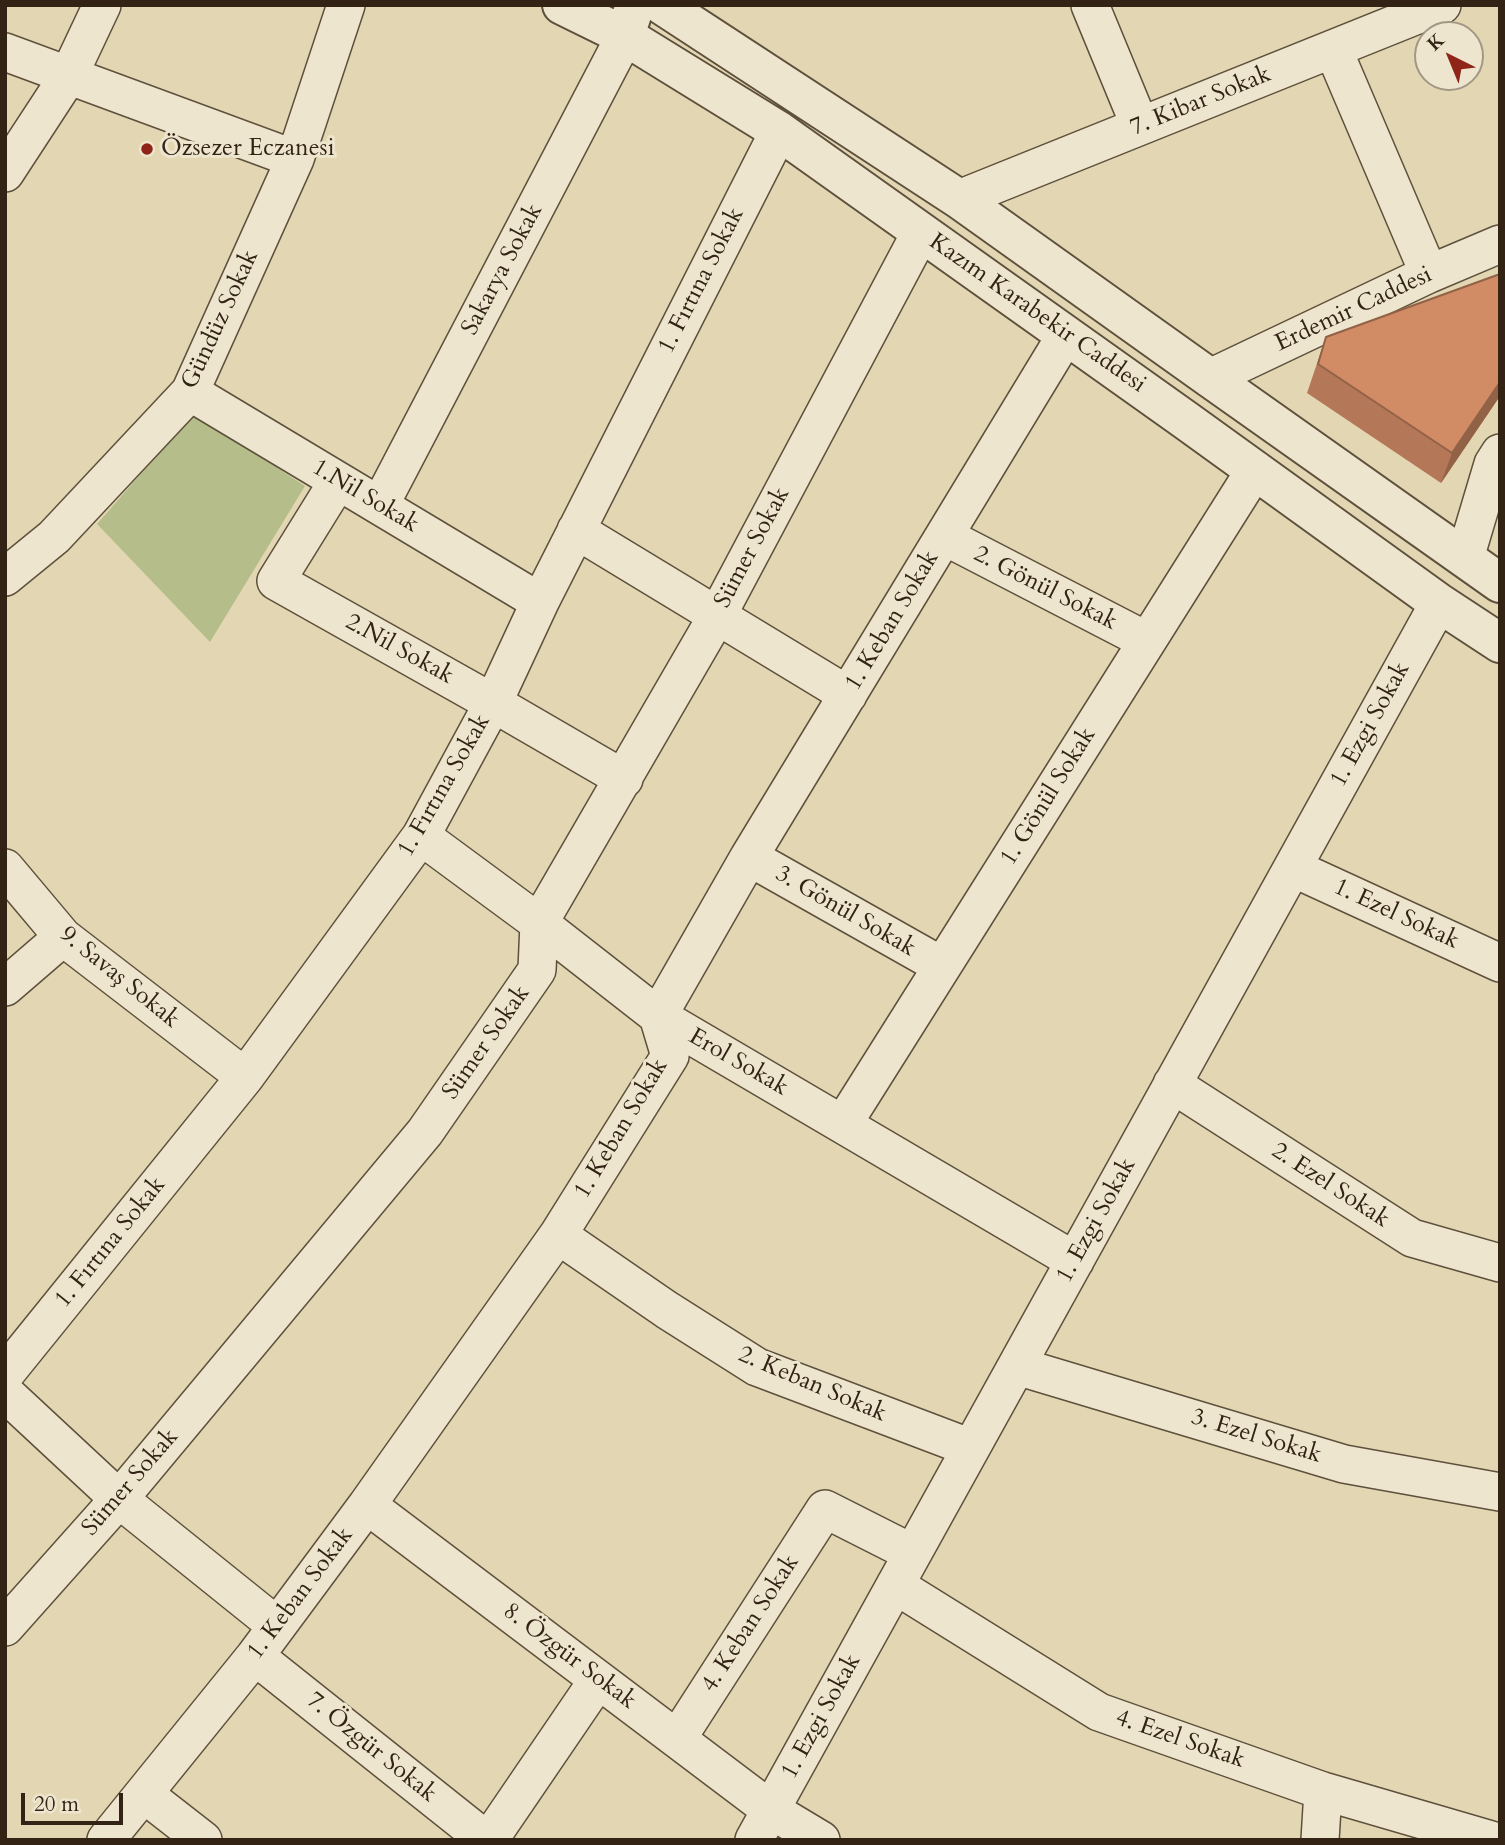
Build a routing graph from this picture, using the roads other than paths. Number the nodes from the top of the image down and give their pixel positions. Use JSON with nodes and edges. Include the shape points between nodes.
{"nodes":[{"id":1,"x":102,"y":5,"type":"edge"},
{"id":2,"x":346,"y":5,"type":"edge"},
{"id":3,"x":562,"y":5,"type":"edge"},
{"id":4,"x":662,"y":5,"type":"edge"},
{"id":5,"x":1090,"y":5,"type":"edge"},
{"id":6,"x":1442,"y":5,"type":"edge"},
{"id":7,"x":630,"y":21,"type":"edge"},
{"id":8,"x":1333,"y":49,"type":"junction"},
{"id":9,"x":5,"y":52,"type":"edge"},
{"id":10,"x":69,"y":75,"type":"junction"},
{"id":11,"x":1140,"y":126,"type":"junction"},
{"id":12,"x":779,"y":131,"type":"junction"},
{"id":13,"x":295,"y":159,"type":"junction"},
{"id":14,"x":5,"y":173,"type":"edge"},
{"id":15,"x":959,"y":198,"type":"junction"},
{"id":16,"x":920,"y":232,"type":"junction"},
{"id":17,"x":1500,"y":244,"type":"edge"},
{"id":18,"x":1429,"y":274,"type":"junction"},
{"id":19,"x":1066,"y":335,"type":"junction"},
{"id":20,"x":1210,"y":379,"type":"junction"},
{"id":21,"x":190,"y":392,"type":"junction"},
{"id":22,"x":1184,"y":419,"type":"junction"},
{"id":23,"x":1500,"y":453,"type":"edge"},
{"id":24,"x":1255,"y":470,"type":"junction"},
{"id":25,"x":338,"y":481,"type":"junction"},
{"id":26,"x":380,"y":505,"type":"junction"},
{"id":27,"x":1500,"y":525,"type":"edge"},
{"id":28,"x":576,"y":530,"type":"junction"},
{"id":29,"x":944,"y":536,"type":"junction"},
{"id":30,"x":1465,"y":558,"type":"junction"},
{"id":31,"x":5,"y":578,"type":"edge"},
{"id":32,"x":1500,"y":583,"type":"edge"},
{"id":33,"x":540,"y":602,"type":"junction"},
{"id":34,"x":1439,"y":603,"type":"junction"},
{"id":35,"x":717,"y":616,"type":"junction"},
{"id":36,"x":1147,"y":641,"type":"junction"},
{"id":37,"x":1500,"y":643,"type":"edge"},
{"id":38,"x":848,"y":695,"type":"junction"},
{"id":39,"x":493,"y":703,"type":"junction"},
{"id":40,"x":624,"y":779,"type":"junction"},
{"id":41,"x":421,"y":836,"type":"junction"},
{"id":42,"x":749,"y":857,"type":"junction"},
{"id":43,"x":5,"y":868,"type":"edge"},
{"id":44,"x":1293,"y":868,"type":"junction"},
{"id":45,"x":539,"y":923,"type":"junction"},
{"id":46,"x":63,"y":937,"type":"junction"},
{"id":47,"x":1500,"y":963,"type":"edge"},
{"id":48,"x":942,"y":966,"type":"junction"},
{"id":49,"x":5,"y":987,"type":"edge"},
{"id":50,"x":658,"y":1016,"type":"junction"},
{"id":51,"x":245,"y":1077,"type":"junction"},
{"id":52,"x":1172,"y":1084,"type":"junction"},
{"id":53,"x":843,"y":1124,"type":"junction"},
{"id":54,"x":558,"y":1235,"type":"junction"},
{"id":55,"x":1075,"y":1261,"type":"junction"},
{"id":56,"x":1500,"y":1263,"type":"edge"},
{"id":57,"x":1017,"y":1366,"type":"junction"},
{"id":58,"x":5,"y":1374,"type":"edge"},
{"id":59,"x":5,"y":1393,"type":"edge"},
{"id":60,"x":971,"y":1448,"type":"junction"},
{"id":61,"x":1500,"y":1492,"type":"edge"},
{"id":62,"x":119,"y":1499,"type":"junction"},
{"id":63,"x":368,"y":1505,"type":"junction"},
{"id":64,"x":912,"y":1553,"type":"junction"},
{"id":65,"x":895,"y":1585,"type":"junction"},
{"id":66,"x":277,"y":1626,"type":"junction"},
{"id":67,"x":5,"y":1627,"type":"edge"},
{"id":68,"x":255,"y":1656,"type":"junction"},
{"id":69,"x":598,"y":1680,"type":"junction"},
{"id":70,"x":677,"y":1739,"type":"junction"},
{"id":71,"x":1323,"y":1791,"type":"junction"},
{"id":72,"x":144,"y":1794,"type":"junction"},
{"id":73,"x":762,"y":1825,"type":"edge"},
{"id":74,"x":107,"y":1840,"type":"edge"},
{"id":75,"x":203,"y":1840,"type":"edge"},
{"id":76,"x":488,"y":1840,"type":"edge"},
{"id":77,"x":821,"y":1840,"type":"edge"},
{"id":78,"x":1320,"y":1840,"type":"edge"},
{"id":79,"x":1491,"y":1840,"type":"edge"}],
"edges":[{"from":1,"to":10,"type":"street"},
{"from":2,"to":13,"type":"street","name":"Gündüz Sokak"},
{"from":3,"to":7,"type":"street","name":"Kazım Karabekir Caddesi"},
{"from":4,"to":15,"type":"street","name":"Kazım Karabekir Caddesi"},
{"from":5,"to":11,"type":"street"},
{"from":6,"to":8,"type":"street","name":"7. Kibar Sokak"},
{"from":7,"to":12,"type":"street","name":"Kazım Karabekir Caddesi"},
{"from":7,"to":26,"type":"street","name":"Sakarya Sokak"},
{"from":8,"to":11,"type":"street","name":"7. Kibar Sokak"},
{"from":8,"to":18,"type":"street"},
{"from":9,"to":10,"type":"street"},
{"from":10,"to":13,"type":"street"},
{"from":10,"to":14,"type":"street"},
{"from":11,"to":15,"type":"street","name":"7. Kibar Sokak"},
{"from":12,"to":16,"type":"street","name":"Kazım Karabekir Caddesi"},
{"from":12,"to":28,"type":"street","name":"1. Fırtına Sokak"},
{"from":13,"to":21,"type":"street","name":"Gündüz Sokak"},
{"from":15,"to":20,"type":"street","name":"Kazım Karabekir Caddesi"},
{"from":16,"to":19,"type":"street","name":"Kazım Karabekir Caddesi"},
{"from":16,"to":35,"type":"street","name":"Sümer Sokak"},
{"from":17,"to":18,"type":"street","name":"Erdemir Caddesi"},
{"from":18,"to":20,"type":"street","name":"Erdemir Caddesi"},
{"from":19,"to":22,"type":"street","name":"Kazım Karabekir Caddesi"},
{"from":19,"to":29,"type":"street","name":"1. Keban Sokak"},
{"from":20,"to":22,"type":"street"},
{"from":20,"to":30,"type":"street","name":"Kazım Karabekir Caddesi"},
{"from":21,"to":25,"type":"street","name":"1.Nil Sokak"},
{"from":21,"to":31,"type":"street","name":"Gündüz Sokak","via":[[54,537]]},
{"from":22,"to":24,"type":"street","name":"Kazım Karabekir Caddesi"},
{"from":23,"to":30,"type":"street"},
{"from":24,"to":34,"type":"street","name":"Kazım Karabekir Caddesi"},
{"from":24,"to":36,"type":"street","name":"1. Gönül Sokak"},
{"from":25,"to":26,"type":"street","name":"1.Nil Sokak"},
{"from":25,"to":39,"type":"street","name":"2.Nil Sokak","via":[[276,581]]},
{"from":26,"to":33,"type":"street","name":"1.Nil Sokak"},
{"from":27,"to":30,"type":"street"},
{"from":28,"to":33,"type":"street","name":"1. Fırtına Sokak"},
{"from":28,"to":35,"type":"street"},
{"from":29,"to":36,"type":"street","name":"2. Gönül Sokak"},
{"from":29,"to":38,"type":"street","name":"1. Keban Sokak"},
{"from":30,"to":32,"type":"street","name":"Kazım Karabekir Caddesi"},
{"from":30,"to":34,"type":"street"},
{"from":33,"to":39,"type":"street","name":"1. Fırtına Sokak"},
{"from":34,"to":37,"type":"street","name":"Kazım Karabekir Caddesi"},
{"from":34,"to":44,"type":"street","name":"1. Ezgi Sokak"},
{"from":35,"to":38,"type":"street"},
{"from":35,"to":40,"type":"street","name":"Sümer Sokak"},
{"from":36,"to":48,"type":"street","name":"1. Gönül Sokak"},
{"from":38,"to":42,"type":"street","name":"1. Keban Sokak"},
{"from":39,"to":40,"type":"street","name":"2.Nil Sokak"},
{"from":39,"to":41,"type":"street","name":"1. Fırtına Sokak"},
{"from":40,"to":45,"type":"street","name":"Sümer Sokak"},
{"from":41,"to":45,"type":"street","name":"Erol Sokak"},
{"from":41,"to":51,"type":"street","name":"1. Fırtına Sokak"},
{"from":42,"to":48,"type":"street","name":"3. Gönül Sokak"},
{"from":42,"to":50,"type":"street","name":"1. Keban Sokak"},
{"from":43,"to":46,"type":"street","name":"9. Savaş Sokak"},
{"from":44,"to":47,"type":"street","name":"1. Ezel Sokak"},
{"from":44,"to":52,"type":"street","name":"1. Ezgi Sokak"},
{"from":45,"to":50,"type":"street","name":"Erol Sokak"},
{"from":45,"to":62,"type":"street","name":"Sümer Sokak","via":[[537,970],[425,1132]]},
{"from":46,"to":49,"type":"street"},
{"from":46,"to":51,"type":"street","name":"9. Savaş Sokak"},
{"from":48,"to":53,"type":"street","name":"1. Gönül Sokak"},
{"from":50,"to":53,"type":"street","name":"Erol Sokak"},
{"from":50,"to":54,"type":"street","name":"1. Keban Sokak","via":[[670,1056]]},
{"from":51,"to":58,"type":"street","name":"1. Fırtına Sokak"},
{"from":52,"to":55,"type":"street","name":"1. Ezgi Sokak"},
{"from":52,"to":56,"type":"street","name":"2. Ezel Sokak","via":[[1412,1238]]},
{"from":53,"to":55,"type":"street","name":"Erol Sokak"},
{"from":54,"to":60,"type":"street","name":"2. Keban Sokak","via":[[757,1367]]},
{"from":54,"to":63,"type":"street","name":"1. Keban Sokak"},
{"from":55,"to":57,"type":"street","name":"1. Ezgi Sokak"},
{"from":57,"to":60,"type":"street","name":"1. Ezgi Sokak"},
{"from":57,"to":61,"type":"street","name":"3. Ezel Sokak","via":[[1344,1464]]},
{"from":59,"to":62,"type":"street"},
{"from":60,"to":64,"type":"street","name":"1. Ezgi Sokak"},
{"from":62,"to":66,"type":"street"},
{"from":62,"to":67,"type":"street","name":"Sümer Sokak"},
{"from":63,"to":66,"type":"street","name":"1. Keban Sokak"},
{"from":63,"to":69,"type":"street","name":"8. Özgür Sokak"},
{"from":64,"to":65,"type":"street","name":"1. Ezgi Sokak"},
{"from":64,"to":70,"type":"street","name":"4. Keban Sokak","via":[[825,1509]]},
{"from":65,"to":71,"type":"street","name":"4. Ezel Sokak","via":[[1099,1712]]},
{"from":65,"to":73,"type":"street","name":"1. Ezgi Sokak"},
{"from":66,"to":68,"type":"street","name":"1. Keban Sokak"},
{"from":68,"to":72,"type":"street","name":"1. Keban Sokak"},
{"from":68,"to":76,"type":"street","name":"7. Özgür Sokak"},
{"from":69,"to":70,"type":"street","name":"8. Özgür Sokak"},
{"from":69,"to":76,"type":"street"},
{"from":70,"to":73,"type":"street","name":"8. Özgür Sokak"},
{"from":71,"to":78,"type":"street"},
{"from":71,"to":79,"type":"street","name":"4. Ezel Sokak"},
{"from":72,"to":74,"type":"street","name":"1. Keban Sokak"},
{"from":72,"to":75,"type":"street"},
{"from":73,"to":77,"type":"street","name":"8. Özgür Sokak"}]}
